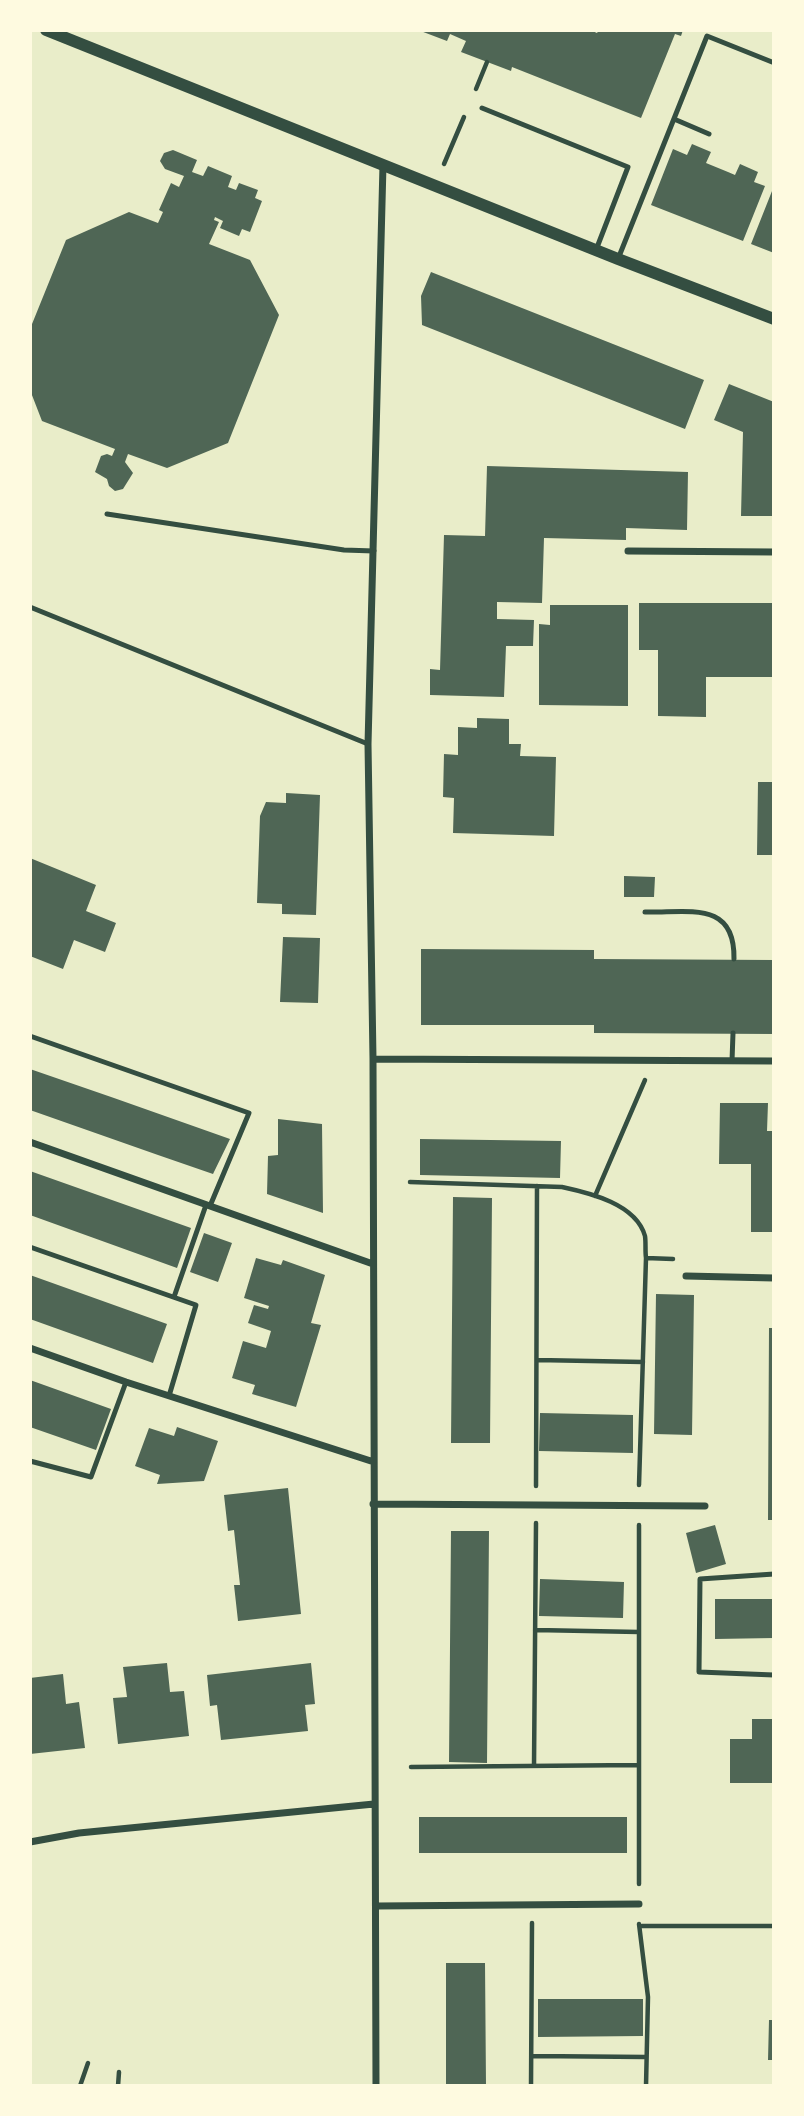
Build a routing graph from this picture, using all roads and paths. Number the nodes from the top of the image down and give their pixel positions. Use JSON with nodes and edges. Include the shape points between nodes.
{"nodes":[{"id":1,"x":46,"y":30,"type":"edge"},
{"id":2,"x":772,"y":62,"type":"dead end"},
{"id":3,"x":482,"y":108,"type":"dead end"},
{"id":4,"x":674,"y":119,"type":"junction"},
{"id":5,"x":709,"y":134,"type":"dead end"},
{"id":6,"x":383,"y":165,"type":"junction"},
{"id":7,"x":596,"y":250,"type":"junction"},
{"id":8,"x":618,"y":259,"type":"junction"},
{"id":9,"x":774,"y":319,"type":"edge"},
{"id":10,"x":107,"y":514,"type":"dead end"},
{"id":11,"x":374,"y":551,"type":"junction"},
{"id":12,"x":628,"y":551,"type":"dead end"},
{"id":13,"x":774,"y":552,"type":"edge"},
{"id":14,"x":30,"y":607,"type":"edge"},
{"id":15,"x":368,"y":744,"type":"junction"},
{"id":16,"x":645,"y":912,"type":"dead end"},
{"id":17,"x":734,"y":959,"type":"dead end"},
{"id":18,"x":733,"y":1033,"type":"dead end"},
{"id":19,"x":30,"y":1036,"type":"edge"},
{"id":20,"x":373,"y":1059,"type":"junction"},
{"id":21,"x":654,"y":1060,"type":"junction"},
{"id":22,"x":732,"y":1060,"type":"junction"},
{"id":23,"x":774,"y":1061,"type":"edge"},
{"id":24,"x":30,"y":1142,"type":"edge"},
{"id":25,"x":410,"y":1182,"type":"dead end"},
{"id":26,"x":537,"y":1186,"type":"junction"},
{"id":27,"x":595,"y":1196,"type":"junction"},
{"id":28,"x":208,"y":1205,"type":"junction"},
{"id":29,"x":30,"y":1247,"type":"edge"},
{"id":30,"x":646,"y":1258,"type":"junction"},
{"id":31,"x":373,"y":1264,"type":"junction"},
{"id":32,"x":685,"y":1276,"type":"joint"},
{"id":33,"x":774,"y":1278,"type":"edge"},
{"id":34,"x":174,"y":1297,"type":"junction"},
{"id":35,"x":30,"y":1348,"type":"edge"},
{"id":36,"x":537,"y":1360,"type":"junction"},
{"id":37,"x":643,"y":1362,"type":"junction"},
{"id":38,"x":127,"y":1382,"type":"junction"},
{"id":39,"x":169,"y":1396,"type":"junction"},
{"id":40,"x":30,"y":1461,"type":"edge"},
{"id":41,"x":373,"y":1462,"type":"junction"},
{"id":42,"x":373,"y":1504,"type":"junction"},
{"id":43,"x":536,"y":1505,"type":"junction"},
{"id":44,"x":639,"y":1506,"type":"junction"},
{"id":45,"x":705,"y":1506,"type":"dead end"},
{"id":46,"x":774,"y":1574,"type":"edge"},
{"id":47,"x":536,"y":1630,"type":"junction"},
{"id":48,"x":639,"y":1632,"type":"junction"},
{"id":49,"x":774,"y":1675,"type":"edge"},
{"id":50,"x":639,"y":1765,"type":"junction"},
{"id":51,"x":534,"y":1766,"type":"junction"},
{"id":52,"x":411,"y":1767,"type":"dead end"},
{"id":53,"x":374,"y":1804,"type":"junction"},
{"id":54,"x":30,"y":1842,"type":"edge"},
{"id":55,"x":639,"y":1904,"type":"junction"},
{"id":56,"x":532,"y":1905,"type":"junction"},
{"id":57,"x":377,"y":1906,"type":"junction"},
{"id":58,"x":639,"y":1926,"type":"junction"},
{"id":59,"x":774,"y":1926,"type":"edge"},
{"id":60,"x":531,"y":2056,"type":"junction"},
{"id":61,"x":646,"y":2057,"type":"junction"},
{"id":62,"x":88,"y":2063,"type":"dead end"},
{"id":63,"x":119,"y":2072,"type":"dead end"},
{"id":64,"x":80,"y":2086,"type":"edge"},
{"id":65,"x":118,"y":2086,"type":"edge"},
{"id":66,"x":376,"y":2086,"type":"edge"},
{"id":67,"x":531,"y":2086,"type":"edge"},
{"id":68,"x":646,"y":2086,"type":"edge"}],
"edges":[{"from":1,"to":6,"type":"street"},
{"from":2,"to":4,"type":"lane","via":[[707,36]]},
{"from":3,"to":7,"type":"lane","via":[[628,167]]},
{"from":4,"to":5,"type":"lane"},
{"from":4,"to":8,"type":"lane"},
{"from":6,"to":7,"type":"street"},
{"from":6,"to":11,"type":"street"},
{"from":7,"to":8,"type":"street"},
{"from":8,"to":9,"type":"street"},
{"from":10,"to":11,"type":"lane"},
{"from":11,"to":15,"type":"street"},
{"from":12,"to":13,"type":"street"},
{"from":14,"to":15,"type":"lane"},
{"from":15,"to":20,"type":"street"},
{"from":16,"to":17,"type":"lane","via":[[708,913],[724,922],[734,940]]},
{"from":18,"to":22,"type":"lane"},
{"from":19,"to":28,"type":"lane","via":[[249,1113]]},
{"from":20,"to":21,"type":"street"},
{"from":20,"to":31,"type":"street"},
{"from":21,"to":22,"type":"street"},
{"from":21,"to":27,"type":"path"},
{"from":22,"to":23,"type":"street"},
{"from":24,"to":28,"type":"street"},
{"from":25,"to":26,"type":"path"},
{"from":26,"to":27,"type":"path"},
{"from":26,"to":36,"type":"path"},
{"from":27,"to":30,"type":"path","via":[[631,1216],[644,1235]]},
{"from":28,"to":31,"type":"street"},
{"from":28,"to":34,"type":"lane"},
{"from":29,"to":34,"type":"lane"},
{"from":30,"to":32,"type":"path","via":[[685,1259]]},
{"from":30,"to":37,"type":"path"},
{"from":31,"to":41,"type":"street"},
{"from":32,"to":33,"type":"street"},
{"from":34,"to":39,"type":"lane","via":[[196,1305]]},
{"from":35,"to":38,"type":"street"},
{"from":36,"to":37,"type":"path"},
{"from":36,"to":43,"type":"path"},
{"from":37,"to":44,"type":"path"},
{"from":38,"to":39,"type":"street"},
{"from":38,"to":40,"type":"lane","via":[[91,1477]]},
{"from":39,"to":41,"type":"street"},
{"from":41,"to":42,"type":"street"},
{"from":42,"to":43,"type":"street"},
{"from":42,"to":53,"type":"street"},
{"from":43,"to":44,"type":"street"},
{"from":43,"to":47,"type":"path"},
{"from":44,"to":45,"type":"street"},
{"from":44,"to":48,"type":"path"},
{"from":46,"to":49,"type":"lane","via":[[700,1579],[699,1672]]},
{"from":47,"to":48,"type":"path"},
{"from":47,"to":51,"type":"path"},
{"from":48,"to":50,"type":"path"},
{"from":50,"to":51,"type":"path"},
{"from":50,"to":55,"type":"path"},
{"from":51,"to":52,"type":"path"},
{"from":53,"to":54,"type":"street","via":[[79,1833]]},
{"from":53,"to":57,"type":"street"},
{"from":55,"to":56,"type":"street"},
{"from":55,"to":58,"type":"path"},
{"from":56,"to":57,"type":"street"},
{"from":56,"to":60,"type":"path"},
{"from":57,"to":66,"type":"street"},
{"from":58,"to":59,"type":"path"},
{"from":58,"to":61,"type":"path","via":[[648,1997]]},
{"from":60,"to":61,"type":"path"},
{"from":60,"to":67,"type":"path"},
{"from":61,"to":68,"type":"path"},
{"from":62,"to":64,"type":"path"},
{"from":63,"to":65,"type":"path"}]}
